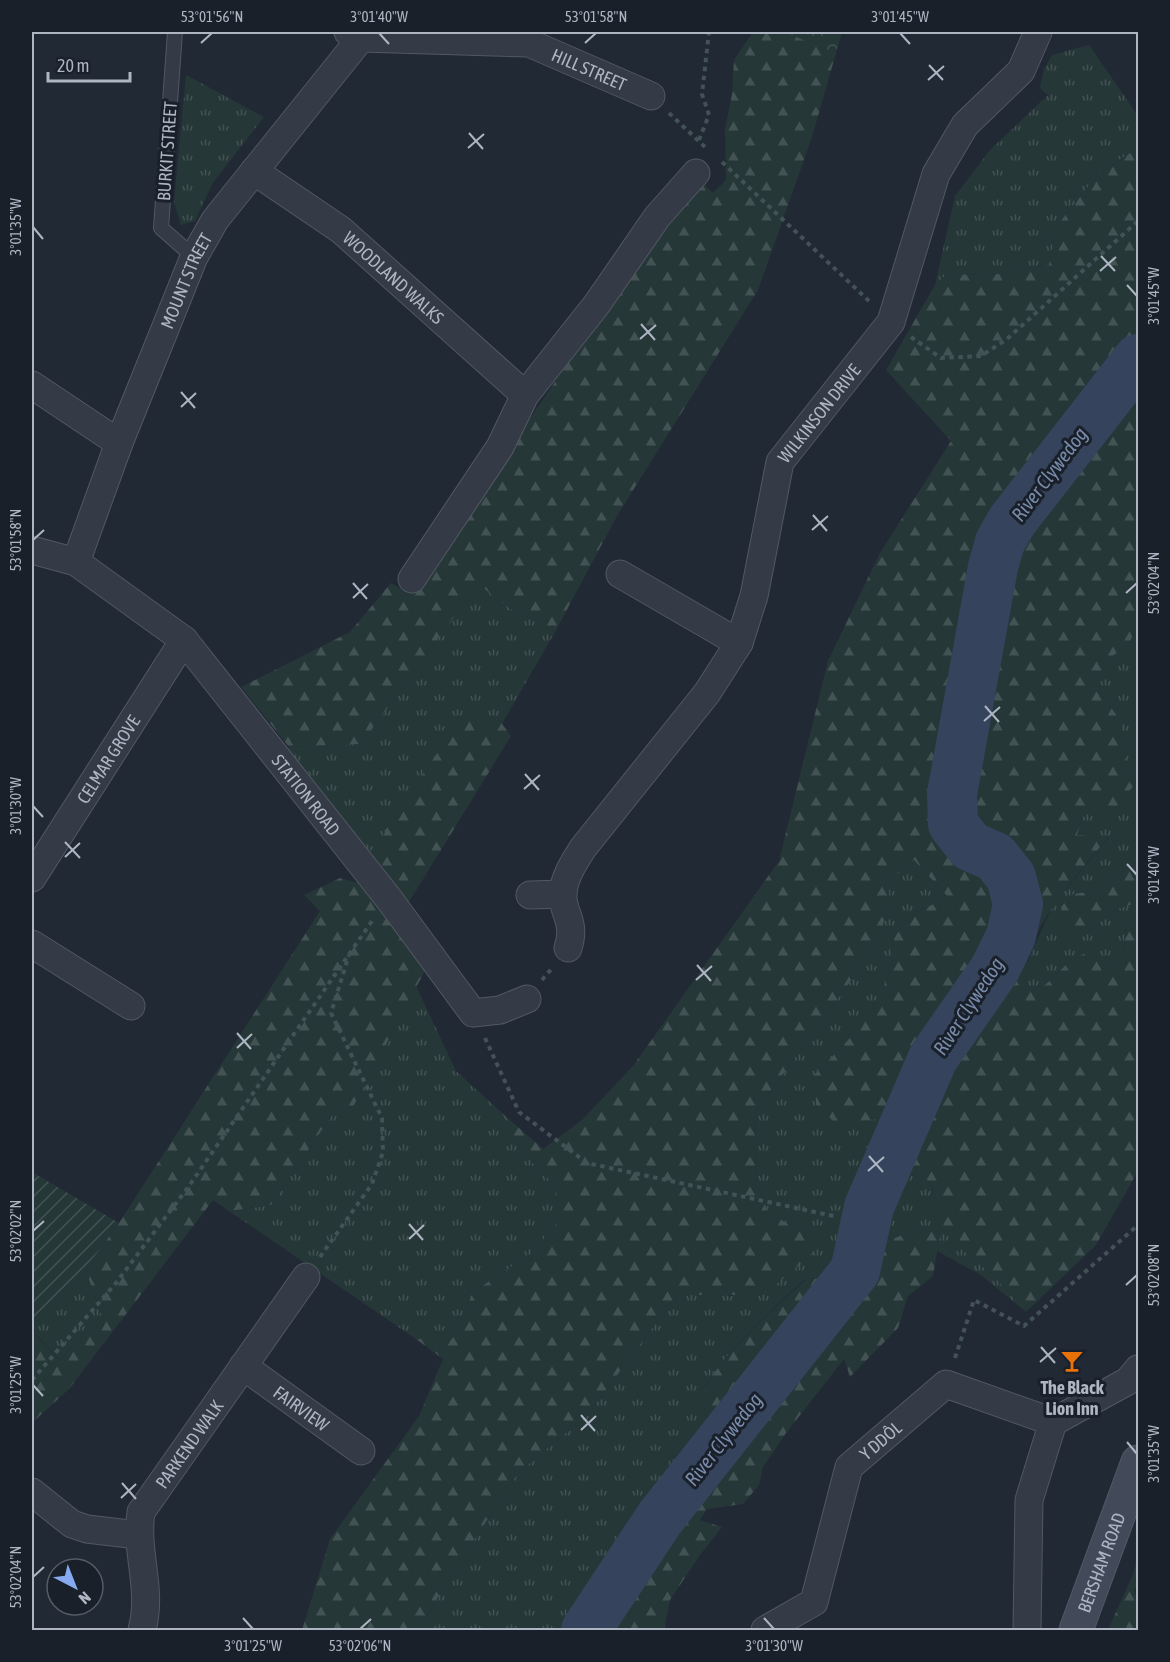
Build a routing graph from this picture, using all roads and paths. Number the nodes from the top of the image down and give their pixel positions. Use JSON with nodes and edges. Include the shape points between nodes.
{"nodes":[{"id":1,"x":175,"y":32,"type":"edge"},
{"id":2,"x":709,"y":32,"type":"edge"},
{"id":3,"x":1038,"y":32,"type":"edge"},
{"id":4,"x":355,"y":35,"type":"edge"},
{"id":5,"x":651,"y":96,"type":"joint"},
{"id":6,"x":699,"y":140,"type":"junction"},
{"id":7,"x":707,"y":148,"type":"dead end"},
{"id":8,"x":706,"y":165,"type":"joint"},
{"id":9,"x":254,"y":171,"type":"junction"},
{"id":10,"x":1138,"y":221,"type":"edge"},
{"id":11,"x":194,"y":256,"type":"junction"},
{"id":12,"x":891,"y":322,"type":"junction"},
{"id":13,"x":32,"y":385,"type":"edge"},
{"id":14,"x":525,"y":395,"type":"junction"},
{"id":15,"x":119,"y":443,"type":"junction"},
{"id":16,"x":32,"y":550,"type":"edge"},
{"id":17,"x":76,"y":562,"type":"junction"},
{"id":18,"x":620,"y":574,"type":"dead end"},
{"id":19,"x":412,"y":579,"type":"dead end"},
{"id":20,"x":184,"y":640,"type":"junction"},
{"id":21,"x":739,"y":643,"type":"junction"},
{"id":22,"x":32,"y":878,"type":"edge"},
{"id":23,"x":563,"y":894,"type":"junction"},
{"id":24,"x":530,"y":895,"type":"dead end"},
{"id":25,"x":389,"y":899,"type":"junction"},
{"id":26,"x":32,"y":944,"type":"edge"},
{"id":27,"x":568,"y":948,"type":"joint"},
{"id":28,"x":351,"y":950,"type":"junction"},
{"id":29,"x":527,"y":999,"type":"joint"},
{"id":30,"x":131,"y":1006,"type":"dead end"},
{"id":31,"x":473,"y":1013,"type":"junction"},
{"id":32,"x":837,"y":1217,"type":"dead end"},
{"id":33,"x":1138,"y":1225,"type":"edge"},
{"id":34,"x":306,"y":1277,"type":"joint"},
{"id":35,"x":243,"y":1366,"type":"junction"},
{"id":36,"x":1138,"y":1369,"type":"edge"},
{"id":37,"x":32,"y":1380,"type":"edge"},
{"id":38,"x":946,"y":1384,"type":"junction"},
{"id":39,"x":1053,"y":1422,"type":"junction"},
{"id":40,"x":361,"y":1451,"type":"dead end"},
{"id":41,"x":1138,"y":1462,"type":"edge"},
{"id":42,"x":32,"y":1492,"type":"edge"},
{"id":43,"x":138,"y":1535,"type":"junction"},
{"id":44,"x":142,"y":1630,"type":"edge"},
{"id":45,"x":765,"y":1630,"type":"edge"},
{"id":46,"x":1027,"y":1630,"type":"edge"},
{"id":47,"x":1076,"y":1630,"type":"edge"}],
"edges":[{"from":1,"to":11,"type":"lane","name":"BURKIT STREET","via":[[162,228]]},
{"from":2,"to":6,"type":"path","via":[[702,94],[709,114]]},
{"from":3,"to":12,"type":"street","name":"WILKINSON DRIVE","via":[[1021,71],[965,125],[936,174]]},
{"from":4,"to":5,"type":"street","name":"HILL STREET","via":[[529,43]]},
{"from":4,"to":9,"type":"street","name":"MOUNT STREET"},
{"from":5,"to":6,"type":"path"},
{"from":6,"to":7,"type":"path"},
{"from":8,"to":12,"type":"path"},
{"from":8,"to":14,"type":"street","via":[[657,217],[597,304]]},
{"from":9,"to":11,"type":"street","name":"MOUNT STREET","via":[[215,220]]},
{"from":9,"to":14,"type":"street","name":"WOODLAND WALKS","via":[[341,230]]},
{"from":10,"to":12,"type":"path","via":[[1007,339],[981,356],[941,358]]},
{"from":11,"to":15,"type":"street","name":"MOUNT STREET"},
{"from":12,"to":21,"type":"street","name":"WILKINSON DRIVE","via":[[780,462],[754,596]]},
{"from":13,"to":15,"type":"street"},
{"from":14,"to":19,"type":"street","via":[[500,447]]},
{"from":15,"to":17,"type":"street","name":"MOUNT STREET"},
{"from":16,"to":17,"type":"street"},
{"from":17,"to":20,"type":"street","name":"STATION ROAD"},
{"from":18,"to":21,"type":"street"},
{"from":20,"to":22,"type":"street","name":"CELMAR GROVE"},
{"from":20,"to":25,"type":"street","name":"STATION ROAD"},
{"from":21,"to":23,"type":"street","name":"WILKINSON DRIVE","via":[[707,693],[583,848],[570,868]]},
{"from":23,"to":24,"type":"street"},
{"from":23,"to":27,"type":"street","via":[[573,926]]},
{"from":25,"to":28,"type":"path"},
{"from":25,"to":31,"type":"street","name":"STATION ROAD"},
{"from":26,"to":30,"type":"street"},
{"from":27,"to":29,"type":"path"},
{"from":28,"to":34,"type":"path","via":[[331,1013],[382,1118],[383,1152],[372,1184]]},
{"from":28,"to":37,"type":"path","via":[[189,1186],[116,1283]]},
{"from":29,"to":31,"type":"street","via":[[501,1010]]},
{"from":31,"to":32,"type":"path","via":[[519,1112],[587,1163]]},
{"from":33,"to":38,"type":"path","via":[[1024,1326],[974,1300]]},
{"from":34,"to":35,"type":"street","name":"PARKEND WALK"},
{"from":35,"to":40,"type":"street","name":"FAIRVIEW"},
{"from":35,"to":43,"type":"street","name":"PARKEND WALK","via":[[152,1494],[141,1512]]},
{"from":36,"to":39,"type":"street","via":[[1128,1381]]},
{"from":38,"to":39,"type":"street"},
{"from":38,"to":45,"type":"street","name":"Y DDÔL","via":[[849,1467],[814,1602]]},
{"from":39,"to":46,"type":"street","via":[[1029,1500]]},
{"from":41,"to":47,"type":"main road","name":"BERSHAM ROAD"},
{"from":42,"to":43,"type":"street","via":[[72,1524]]},
{"from":43,"to":44,"type":"street","name":"PARKEND WALK","via":[[148,1606]]}]}
